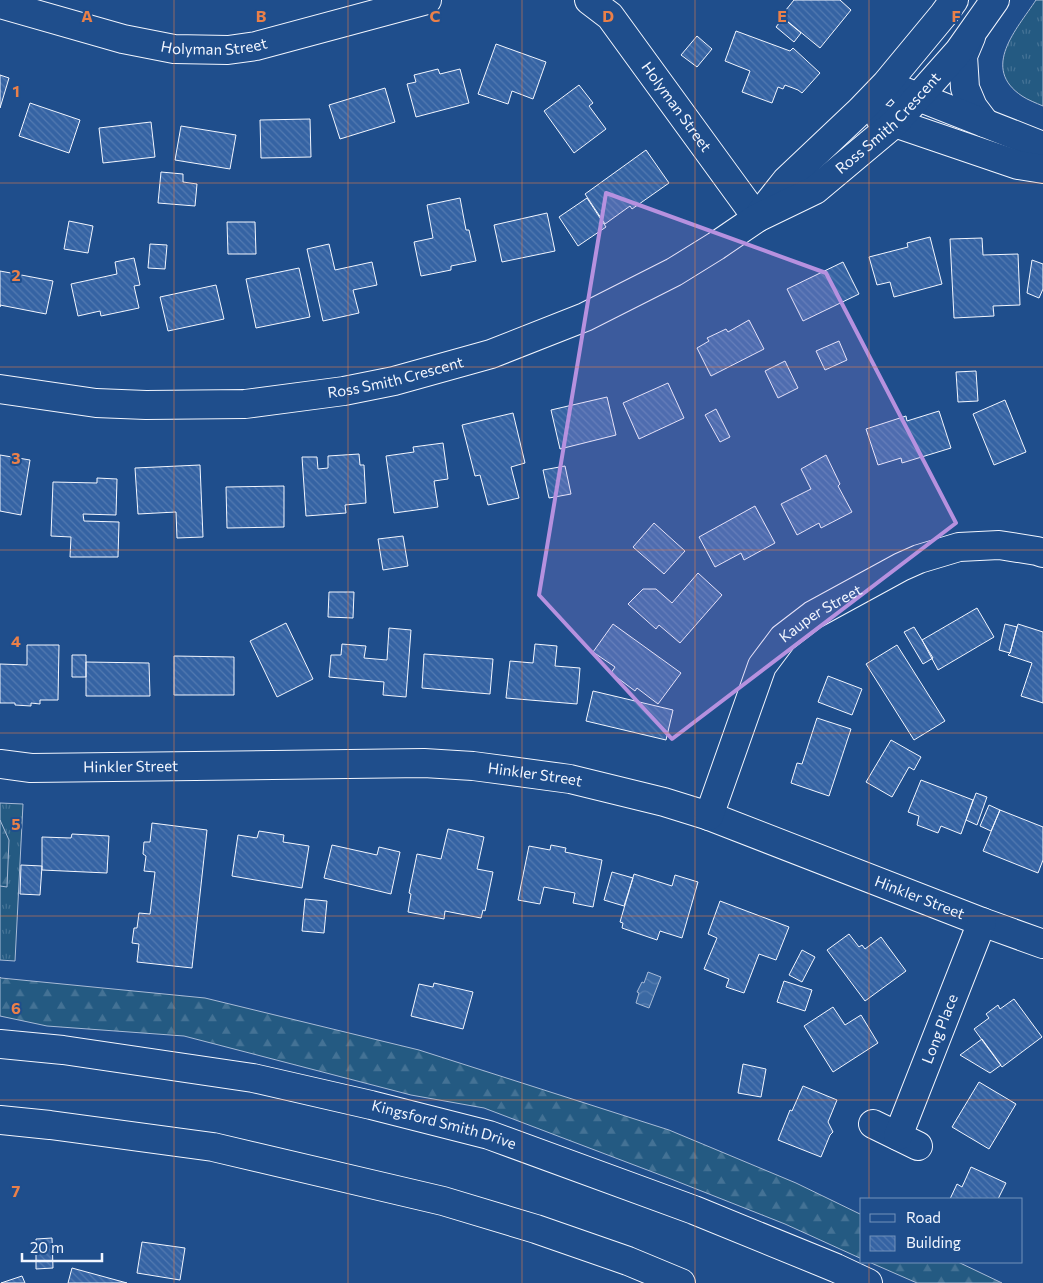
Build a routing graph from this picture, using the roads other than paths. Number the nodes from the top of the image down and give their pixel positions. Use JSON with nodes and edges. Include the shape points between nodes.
{"nodes":[{"id":1,"x":427,"y":0,"type":"edge"},
{"id":2,"x":589,"y":0,"type":"edge"},
{"id":3,"x":954,"y":0,"type":"edge"},
{"id":4,"x":994,"y":0,"type":"edge"},
{"id":5,"x":0,"y":4,"type":"edge"},
{"id":6,"x":973,"y":31,"type":"junction"},
{"id":7,"x":886,"y":84,"type":"junction"},
{"id":8,"x":918,"y":97,"type":"junction"},
{"id":9,"x":860,"y":111,"type":"junction"},
{"id":10,"x":895,"y":123,"type":"junction"},
{"id":11,"x":985,"y":123,"type":"junction"},
{"id":12,"x":1043,"y":146,"type":"edge"},
{"id":13,"x":1043,"y":169,"type":"edge"},
{"id":14,"x":757,"y":218,"type":"junction"},
{"id":15,"x":0,"y":389,"type":"edge"},
{"id":16,"x":1043,"y":553,"type":"edge"},
{"id":17,"x":0,"y":764,"type":"edge"},
{"id":18,"x":709,"y":816,"type":"junction"},
{"id":19,"x":982,"y":922,"type":"junction"},
{"id":20,"x":1043,"y":944,"type":"edge"},
{"id":21,"x":0,"y":1044,"type":"edge"},
{"id":22,"x":0,"y":1120,"type":"edge"},
{"id":23,"x":873,"y":1124,"type":"dead end"},
{"id":24,"x":681,"y":1283,"type":"edge"},
{"id":25,"x":868,"y":1283,"type":"edge"}],
"edges":[{"from":1,"to":5,"type":"street","name":"Holyman Street","via":[[256,46],[228,50],[174,49],[122,39]]},
{"from":2,"to":14,"type":"street","name":"Holyman Street","via":[[610,16]]},
{"from":3,"to":7,"type":"street","name":"Ross Smith Crescent"},
{"from":4,"to":6,"type":"street","name":"Ross Smith Crescent"},
{"from":6,"to":8,"type":"street","name":"Ross Smith Crescent"},
{"from":6,"to":11,"type":"street","via":[[963,56],[965,88],[972,106]]},
{"from":7,"to":8,"type":"street"},
{"from":7,"to":9,"type":"street","name":"Ross Smith Crescent"},
{"from":8,"to":10,"type":"street","name":"Ross Smith Crescent"},
{"from":8,"to":11,"type":"street"},
{"from":9,"to":10,"type":"street"},
{"from":9,"to":14,"type":"street","name":"Ross Smith Crescent","via":[[786,181]]},
{"from":10,"to":13,"type":"street","via":[[1018,165]]},
{"from":10,"to":14,"type":"street","name":"Ross Smith Crescent","via":[[815,190]]},
{"from":11,"to":12,"type":"street"},
{"from":14,"to":15,"type":"street","name":"Ross Smith Crescent","via":[[674,272],[585,318],[491,354],[394,381],[245,404],[146,406]]},
{"from":16,"to":18,"type":"street","name":"Kauper Street","via":[[999,545],[959,547],[920,559],[813,615],[783,638],[762,666]]},
{"from":17,"to":18,"type":"street","name":"Hinkler Street","via":[[31,768],[473,766],[570,780]]},
{"from":18,"to":19,"type":"street","name":"Hinkler Street"},
{"from":19,"to":20,"type":"street","name":"Hinkler Street"},
{"from":19,"to":23,"type":"street","name":"Long Place","via":[[908,1141]]},
{"from":21,"to":25,"type":"street","name":"Kingsford Smith Drive","via":[[253,1078],[489,1135],[694,1210]]},
{"from":22,"to":24,"type":"street","via":[[213,1147],[443,1200],[628,1261]]}]}
